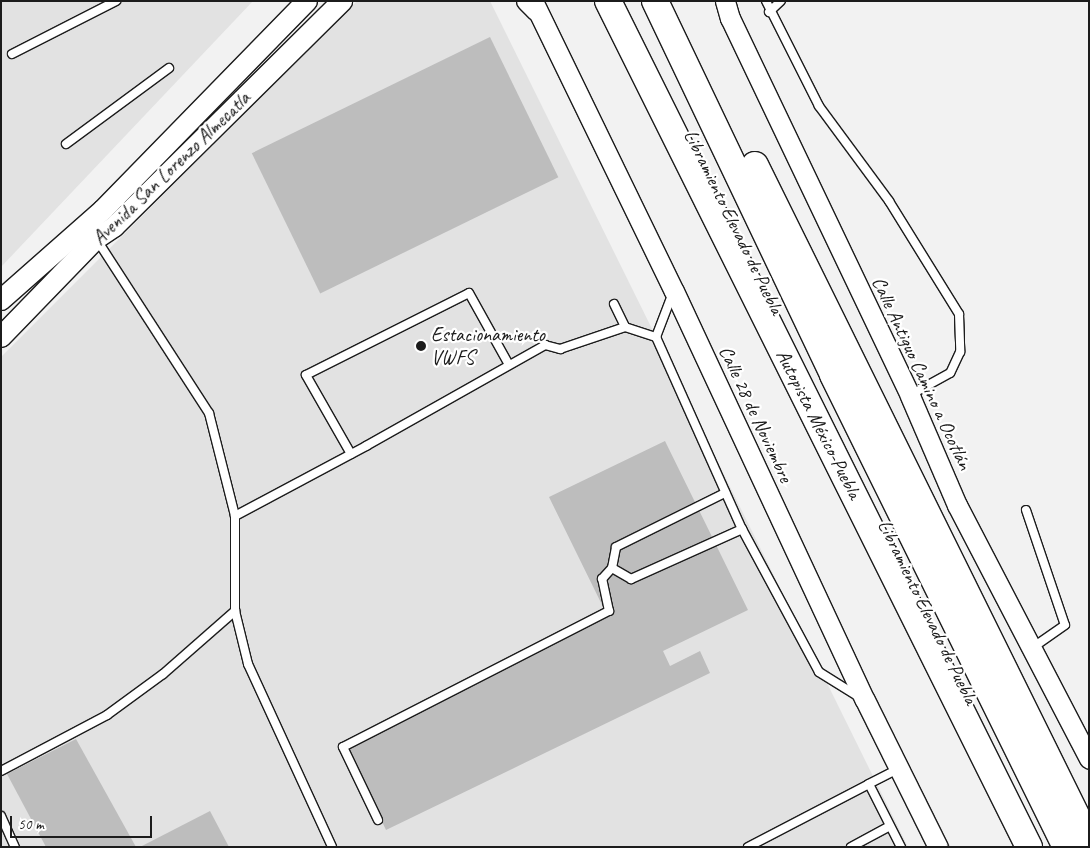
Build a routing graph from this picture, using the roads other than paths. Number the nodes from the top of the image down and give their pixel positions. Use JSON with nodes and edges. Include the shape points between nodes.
{"nodes":[{"id":1,"x":116,"y":1,"type":"edge"},
{"id":2,"x":307,"y":1,"type":"edge"},
{"id":3,"x":342,"y":1,"type":"edge"},
{"id":4,"x":608,"y":1,"type":"edge"},
{"id":5,"x":624,"y":1,"type":"edge"},
{"id":6,"x":655,"y":1,"type":"edge"},
{"id":7,"x":673,"y":1,"type":"edge"},
{"id":8,"x":726,"y":1,"type":"edge"},
{"id":9,"x":766,"y":1,"type":"edge"},
{"id":10,"x":780,"y":1,"type":"edge"},
{"id":11,"x":532,"y":4,"type":"edge"},
{"id":12,"x":769,"y":12,"type":"junction"},
{"id":13,"x":12,"y":54,"type":"dead end"},
{"id":14,"x":169,"y":68,"type":"dead end"},
{"id":15,"x":66,"y":144,"type":"dead end"},
{"id":16,"x":90,"y":231,"type":"junction"},
{"id":17,"x":674,"y":291,"type":"junction"},
{"id":18,"x":1,"y":300,"type":"edge"},
{"id":19,"x":614,"y":304,"type":"dead end"},
{"id":20,"x":625,"y":327,"type":"junction"},
{"id":21,"x":1,"y":337,"type":"edge"},
{"id":22,"x":656,"y":338,"type":"junction"},
{"id":23,"x":509,"y":365,"type":"junction"},
{"id":24,"x":910,"y":396,"type":"junction"},
{"id":25,"x":351,"y":454,"type":"junction"},
{"id":26,"x":725,"y":493,"type":"junction"},
{"id":27,"x":1026,"y":510,"type":"dead end"},
{"id":28,"x":235,"y":516,"type":"junction"},
{"id":29,"x":742,"y":529,"type":"junction"},
{"id":30,"x":612,"y":568,"type":"junction"},
{"id":31,"x":235,"y":611,"type":"junction"},
{"id":32,"x":1032,"y":648,"type":"junction"},
{"id":33,"x":865,"y":700,"type":"junction"},
{"id":34,"x":1089,"y":759,"type":"edge"},
{"id":35,"x":898,"y":769,"type":"junction"},
{"id":36,"x":1,"y":770,"type":"edge"},
{"id":37,"x":869,"y":784,"type":"junction"},
{"id":38,"x":1,"y":816,"type":"edge"},
{"id":39,"x":378,"y":820,"type":"dead end"},
{"id":40,"x":890,"y":826,"type":"junction"},
{"id":41,"x":1089,"y":841,"type":"edge"},
{"id":42,"x":15,"y":847,"type":"edge"},
{"id":43,"x":332,"y":847,"type":"edge"},
{"id":44,"x":748,"y":847,"type":"edge"},
{"id":45,"x":851,"y":847,"type":"edge"},
{"id":46,"x":901,"y":847,"type":"edge"},
{"id":47,"x":938,"y":847,"type":"edge"},
{"id":48,"x":1029,"y":847,"type":"edge"},
{"id":49,"x":1043,"y":847,"type":"edge"},
{"id":50,"x":1066,"y":847,"type":"edge"}],
"edges":[{"from":1,"to":13,"type":"lane"},
{"from":2,"to":16,"type":"main road","name":"Avenida San Lorenzo Almecatla","via":[[103,210]]},
{"from":3,"to":16,"type":"main road","name":"Avenida San Lorenzo Almecatla","via":[[114,227]]},
{"from":4,"to":48,"type":"highway","name":"Autopista México-Puebla"},
{"from":5,"to":49,"type":"highway","name":"Libramiento Elevado de Puebla"},
{"from":6,"to":50,"type":"highway","name":"Libramiento Elevado de Puebla","via":[[833,375]]},
{"from":7,"to":41,"type":"highway"},
{"from":8,"to":24,"type":"street","name":"Calle Antiguo Camino a Ocotlán","via":[[730,18]]},
{"from":9,"to":12,"type":"lane"},
{"from":10,"to":12,"type":"lane"},
{"from":11,"to":17,"type":"street","name":"Calle 28 de Noviembre"},
{"from":12,"to":24,"type":"lane","via":[[819,106],[889,201],[959,314],[960,352],[950,372]]},
{"from":14,"to":15,"type":"lane"},
{"from":16,"to":18,"type":"main road","name":"Avenida San Lorenzo Almecatla"},
{"from":16,"to":21,"type":"main road","name":"Avenida San Lorenzo Almecatla"},
{"from":16,"to":28,"type":"lane","via":[[209,414]]},
{"from":17,"to":22,"type":"lane"},
{"from":17,"to":33,"type":"street","name":"Calle 28 de Noviembre"},
{"from":19,"to":20,"type":"lane"},
{"from":20,"to":22,"type":"lane"},
{"from":20,"to":23,"type":"lane","via":[[560,349],[545,344]]},
{"from":22,"to":26,"type":"lane"},
{"from":23,"to":25,"type":"lane"},
{"from":23,"to":25,"type":"lane","via":[[469,293],[306,375]]},
{"from":24,"to":32,"type":"street","name":"Calle Antiguo Camino a Ocotlán","via":[[957,505]]},
{"from":25,"to":28,"type":"lane"},
{"from":26,"to":29,"type":"lane"},
{"from":26,"to":30,"type":"lane","via":[[616,547]]},
{"from":27,"to":32,"type":"lane","via":[[1065,625]]},
{"from":28,"to":31,"type":"lane"},
{"from":29,"to":30,"type":"lane","via":[[631,579]]},
{"from":29,"to":33,"type":"lane","via":[[819,672]]},
{"from":30,"to":39,"type":"lane","via":[[602,579],[609,611],[343,747]]},
{"from":31,"to":36,"type":"lane","via":[[163,674],[107,715]]},
{"from":31,"to":43,"type":"lane","via":[[248,664]]},
{"from":32,"to":34,"type":"street","name":"Calle Antiguo Camino a Ocotlán"},
{"from":33,"to":35,"type":"street","name":"Calle 28 de Noviembre"},
{"from":35,"to":37,"type":"lane"},
{"from":35,"to":47,"type":"street","name":"Calle 28 de Noviembre"},
{"from":37,"to":40,"type":"lane"},
{"from":37,"to":44,"type":"lane"},
{"from":38,"to":42,"type":"lane"},
{"from":40,"to":45,"type":"lane"},
{"from":40,"to":46,"type":"lane"}]}
